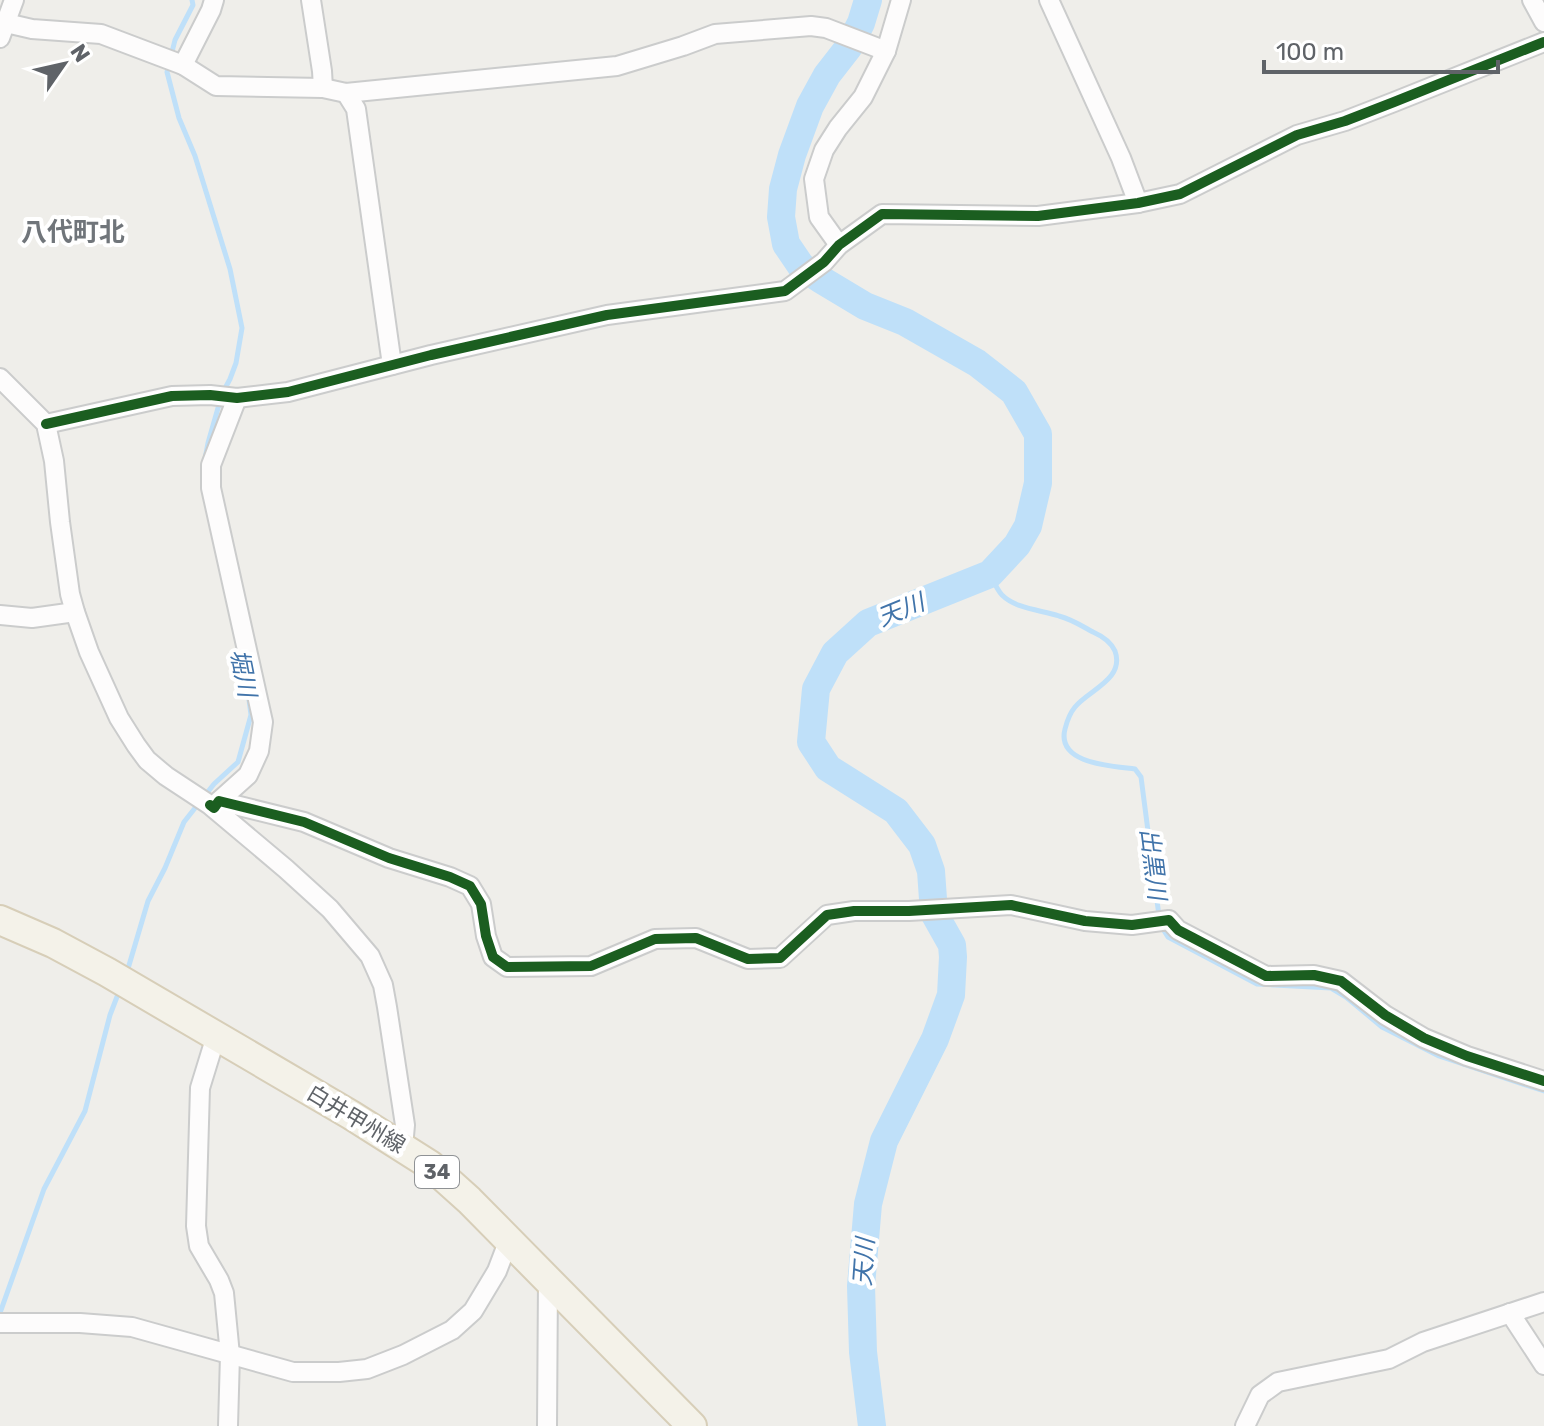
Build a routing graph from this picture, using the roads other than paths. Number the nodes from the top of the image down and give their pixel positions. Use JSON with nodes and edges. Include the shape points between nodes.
{"nodes":[{"id":1,"x":14,"y":0,"type":"edge"},
{"id":2,"x":214,"y":0,"type":"edge"},
{"id":3,"x":311,"y":0,"type":"edge"},
{"id":4,"x":901,"y":0,"type":"edge"},
{"id":5,"x":1049,"y":0,"type":"edge"},
{"id":6,"x":1532,"y":0,"type":"edge"},
{"id":7,"x":1544,"y":22,"type":"edge"},
{"id":8,"x":3,"y":31,"type":"edge"},
{"id":9,"x":1544,"y":42,"type":"edge"},
{"id":10,"x":879,"y":48,"type":"junction"},
{"id":11,"x":182,"y":64,"type":"junction"},
{"id":12,"x":323,"y":88,"type":"junction"},
{"id":13,"x":346,"y":93,"type":"junction"},
{"id":14,"x":1138,"y":203,"type":"junction"},
{"id":15,"x":839,"y":245,"type":"junction"},
{"id":16,"x":392,"y":365,"type":"junction"},
{"id":17,"x":0,"y":378,"type":"edge"},
{"id":18,"x":234,"y":398,"type":"junction"},
{"id":19,"x":46,"y":424,"type":"junction"},
{"id":20,"x":75,"y":612,"type":"junction"},
{"id":21,"x":0,"y":615,"type":"edge"},
{"id":22,"x":214,"y":805,"type":"junction"},
{"id":23,"x":0,"y":920,"type":"edge"},
{"id":24,"x":216,"y":1036,"type":"junction"},
{"id":25,"x":1544,"y":1081,"type":"edge"},
{"id":26,"x":403,"y":1147,"type":"junction"},
{"id":27,"x":512,"y":1243,"type":"junction"},
{"id":28,"x":548,"y":1280,"type":"junction"},
{"id":29,"x":1544,"y":1302,"type":"edge"},
{"id":30,"x":1510,"y":1313,"type":"junction"},
{"id":31,"x":1,"y":1323,"type":"edge"},
{"id":32,"x":230,"y":1355,"type":"junction"},
{"id":33,"x":1544,"y":1365,"type":"edge"},
{"id":34,"x":228,"y":1426,"type":"edge"},
{"id":35,"x":547,"y":1426,"type":"edge"},
{"id":36,"x":692,"y":1426,"type":"edge"},
{"id":37,"x":1245,"y":1426,"type":"edge"}],
"edges":[{"from":1,"to":8,"type":"street"},
{"from":2,"to":11,"type":"street"},
{"from":3,"to":12,"type":"street"},
{"from":4,"to":10,"type":"street"},
{"from":5,"to":14,"type":"street"},
{"from":6,"to":7,"type":"street"},
{"from":8,"to":11,"type":"street","via":[[101,34]]},
{"from":9,"to":14,"type":"street","via":[[1297,135],[1180,194]]},
{"from":10,"to":13,"type":"street","via":[[811,26],[715,34],[617,66]]},
{"from":10,"to":15,"type":"street","via":[[863,97],[824,150],[814,179],[819,217]]},
{"from":11,"to":12,"type":"street","via":[[216,86]]},
{"from":12,"to":13,"type":"street"},
{"from":13,"to":16,"type":"street","via":[[356,109]]},
{"from":14,"to":15,"type":"street","via":[[1038,216],[882,214]]},
{"from":15,"to":16,"type":"street","via":[[785,291],[607,315]]},
{"from":16,"to":18,"type":"street","via":[[288,392]]},
{"from":17,"to":19,"type":"street"},
{"from":18,"to":19,"type":"street","via":[[172,396]]},
{"from":18,"to":22,"type":"street","via":[[211,465],[211,488],[263,722],[259,751],[248,775]]},
{"from":19,"to":20,"type":"street"},
{"from":20,"to":21,"type":"street","via":[[32,618]]},
{"from":20,"to":22,"type":"street","via":[[119,718],[136,745],[147,760]]},
{"from":22,"to":25,"type":"street","via":[[304,822],[470,886],[481,904],[493,957],[507,967],[591,966],[655,939],[696,938],[748,959],[780,958],[827,915],[1011,905],[1085,921],[1160,922],[1266,976],[1314,975],[1341,981],[1424,1038]]},
{"from":22,"to":26,"type":"street","via":[[330,909],[370,956],[387,1007],[405,1125]]},
{"from":23,"to":24,"type":"main road","name":"白井甲州線","number":"34","via":[[53,943]]},
{"from":24,"to":26,"type":"main road","name":"白井甲州線","number":"34"},
{"from":24,"to":32,"type":"street","via":[[200,1088],[196,1226],[199,1246],[224,1293]]},
{"from":26,"to":27,"type":"main road","name":"白井甲州線","number":"34","via":[[460,1191]]},
{"from":27,"to":28,"type":"main road","name":"白井甲州線","number":"34"},
{"from":27,"to":32,"type":"street","via":[[473,1311],[452,1330],[403,1355],[367,1369],[293,1372]]},
{"from":28,"to":35,"type":"street"},
{"from":28,"to":36,"type":"main road","name":"白井甲州線","number":"34"},
{"from":29,"to":30,"type":"street"},
{"from":30,"to":33,"type":"street"},
{"from":30,"to":37,"type":"street","via":[[1389,1359],[1278,1382],[1260,1395]]},
{"from":31,"to":32,"type":"street","via":[[132,1327]]},
{"from":32,"to":34,"type":"street"}]}
